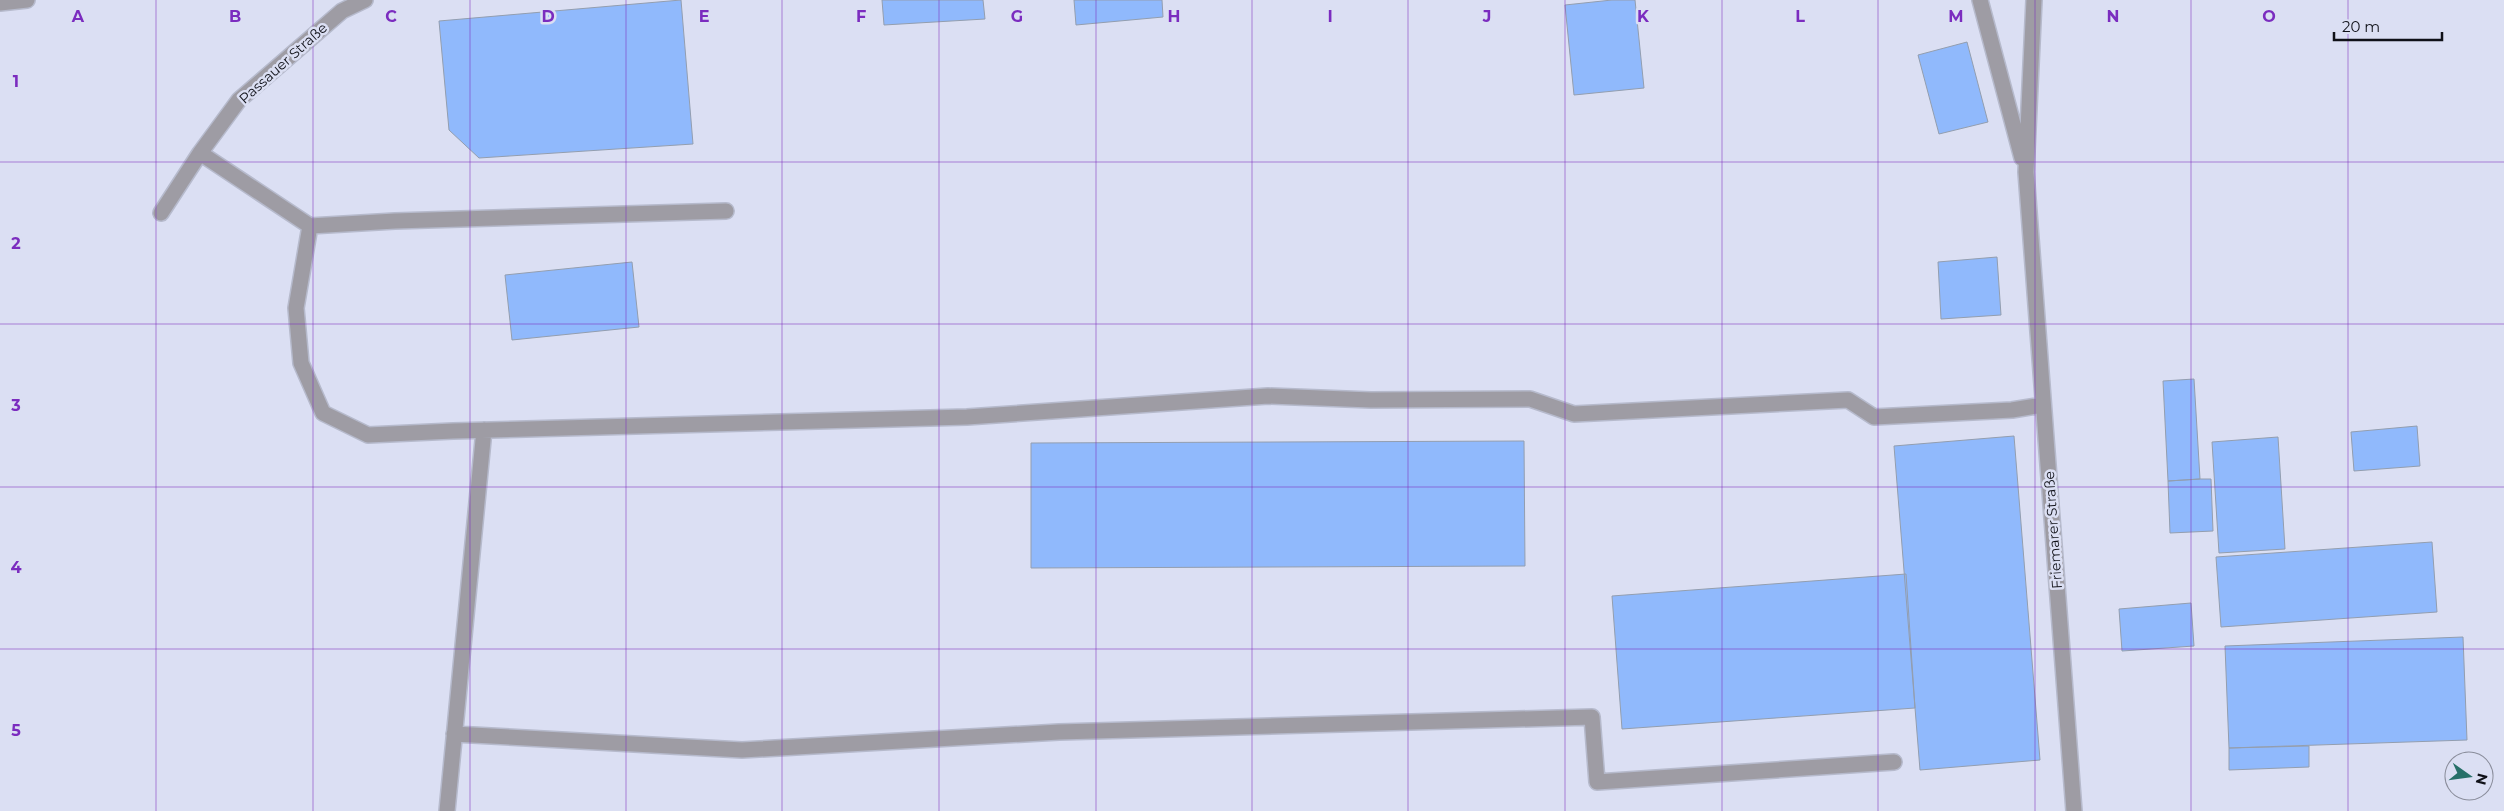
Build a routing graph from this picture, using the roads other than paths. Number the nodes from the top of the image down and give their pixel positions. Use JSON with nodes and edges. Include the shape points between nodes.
{"nodes":[{"id":1,"x":28,"y":0,"type":"edge"},
{"id":2,"x":366,"y":0,"type":"edge"},
{"id":3,"x":1980,"y":0,"type":"edge"},
{"id":4,"x":2034,"y":0,"type":"edge"},
{"id":5,"x":0,"y":3,"type":"edge"},
{"id":6,"x":200,"y":153,"type":"junction"},
{"id":7,"x":2026,"y":172,"type":"junction"},
{"id":8,"x":726,"y":211,"type":"dead end"},
{"id":9,"x":161,"y":213,"type":"dead end"},
{"id":10,"x":310,"y":226,"type":"junction"},
{"id":11,"x":2043,"y":405,"type":"junction"},
{"id":12,"x":484,"y":430,"type":"junction"},
{"id":13,"x":454,"y":734,"type":"junction"},
{"id":14,"x":1894,"y":762,"type":"dead end"},
{"id":15,"x":447,"y":811,"type":"edge"},
{"id":16,"x":2074,"y":811,"type":"edge"}],
"edges":[{"from":1,"to":5,"type":"street"},
{"from":2,"to":6,"type":"street","name":"Passauer Straße","via":[[342,11],[240,100]]},
{"from":3,"to":7,"type":"street"},
{"from":4,"to":7,"type":"street"},
{"from":6,"to":9,"type":"street","name":"Passauer Straße"},
{"from":6,"to":10,"type":"street"},
{"from":7,"to":11,"type":"street","name":"Friemarer Straße"},
{"from":8,"to":10,"type":"street"},
{"from":10,"to":12,"type":"street","via":[[296,308],[301,363],[323,413],[368,436]]},
{"from":11,"to":12,"type":"street","via":[[2012,410],[1874,417],[1848,400],[1574,414],[1530,399],[1371,400],[1268,396],[967,417]]},
{"from":11,"to":16,"type":"street","name":"Friemarer Straße"},
{"from":12,"to":13,"type":"street"},
{"from":13,"to":14,"type":"street","via":[[742,750],[1059,732],[1592,717],[1597,782]]},
{"from":13,"to":15,"type":"street"}]}
